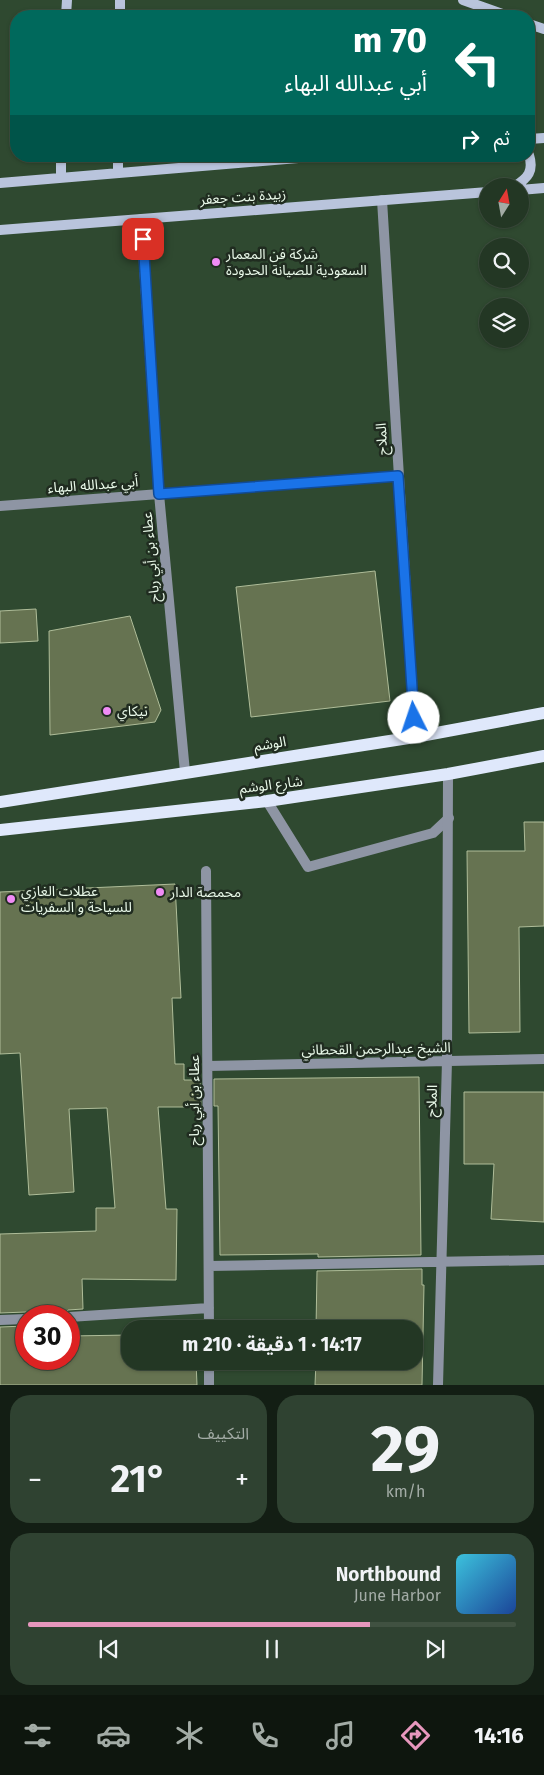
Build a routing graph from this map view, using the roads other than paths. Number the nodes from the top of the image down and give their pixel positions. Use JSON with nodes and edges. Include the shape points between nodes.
{"nodes":[{"id":1,"x":463,"y":0,"type":"edge"},
{"id":2,"x":491,"y":10,"type":"edge"},
{"id":3,"x":62,"y":162,"type":"edge"},
{"id":4,"x":118,"y":162,"type":"edge"},
{"id":5,"x":250,"y":162,"type":"edge"},
{"id":6,"x":530,"y":162,"type":"edge"},
{"id":7,"x":118,"y":173,"type":"junction"},
{"id":8,"x":61,"y":178,"type":"junction"},
{"id":9,"x":527,"y":178,"type":"edge"},
{"id":10,"x":0,"y":183,"type":"edge"},
{"id":11,"x":544,"y":188,"type":"edge"},
{"id":12,"x":529,"y":189,"type":"edge"},
{"id":13,"x":479,"y":193,"type":"edge"},
{"id":14,"x":382,"y":200,"type":"junction"},
{"id":15,"x":142,"y":219,"type":"junction"},
{"id":16,"x":0,"y":230,"type":"edge"},
{"id":17,"x":398,"y":476,"type":"junction"},
{"id":18,"x":159,"y":494,"type":"junction"},
{"id":19,"x":0,"y":506,"type":"edge"},
{"id":20,"x":544,"y":713,"type":"edge"},
{"id":21,"x":415,"y":737,"type":"junction"},
{"id":22,"x":544,"y":756,"type":"edge"},
{"id":23,"x":185,"y":772,"type":"junction"},
{"id":24,"x":448,"y":774,"type":"junction"},
{"id":25,"x":0,"y":802,"type":"edge"},
{"id":26,"x":267,"y":802,"type":"junction"},
{"id":27,"x":449,"y":818,"type":"junction"},
{"id":28,"x":0,"y":830,"type":"edge"},
{"id":29,"x":206,"y":871,"type":"dead end"},
{"id":30,"x":544,"y":1059,"type":"edge"},
{"id":31,"x":447,"y":1061,"type":"junction"},
{"id":32,"x":208,"y":1066,"type":"junction"},
{"id":33,"x":544,"y":1260,"type":"edge"},
{"id":34,"x":442,"y":1262,"type":"junction"},
{"id":35,"x":209,"y":1266,"type":"junction"},
{"id":36,"x":209,"y":1308,"type":"junction"},
{"id":37,"x":80,"y":1315,"type":"edge"},
{"id":38,"x":15,"y":1319,"type":"edge"},
{"id":39,"x":0,"y":1320,"type":"edge"},
{"id":40,"x":209,"y":1320,"type":"edge"},
{"id":41,"x":209,"y":1370,"type":"edge"},
{"id":42,"x":210,"y":1385,"type":"edge"},
{"id":43,"x":438,"y":1385,"type":"edge"}],
"edges":[{"from":1,"to":2,"type":"street"},
{"from":3,"to":8,"type":"street"},
{"from":4,"to":7,"type":"street"},
{"from":5,"to":7,"type":"street"},
{"from":6,"to":9,"type":"street"},
{"from":7,"to":8,"type":"street"},
{"from":8,"to":10,"type":"street"},
{"from":11,"to":12,"type":"street"},
{"from":13,"to":14,"type":"street","name":"زبيدة بنت جعفر"},
{"from":14,"to":15,"type":"street","name":"زبيدة بنت جعفر"},
{"from":14,"to":17,"type":"street","name":"الملاح"},
{"from":15,"to":16,"type":"street","name":"زبيدة بنت جعفر"},
{"from":15,"to":18,"type":"street","name":"عطاء بن أبي رباح"},
{"from":17,"to":18,"type":"street","name":"أبي عبدالله البهاء"},
{"from":17,"to":21,"type":"street","name":"الملاح"},
{"from":18,"to":19,"type":"street","name":"أبي عبدالله البهاء"},
{"from":18,"to":23,"type":"street","name":"عطاء بن أبي رباح"},
{"from":20,"to":21,"type":"main road","name":"الوشم"},
{"from":21,"to":23,"type":"main road","name":"الوشم"},
{"from":22,"to":24,"type":"main road","name":"شارع الوشم"},
{"from":23,"to":25,"type":"main road","name":"الوشم"},
{"from":24,"to":26,"type":"main road","name":"شارع الوشم"},
{"from":24,"to":27,"type":"street","name":"الملاح"},
{"from":26,"to":27,"type":"street","via":[[308,867],[433,833]]},
{"from":26,"to":28,"type":"main road","name":"شارع الوشم"},
{"from":27,"to":31,"type":"street","name":"الملاح"},
{"from":29,"to":32,"type":"street","name":"عطاء بن أبي رباح"},
{"from":30,"to":31,"type":"street","name":"الشيخ عبدالرحمن القحطاني"},
{"from":31,"to":32,"type":"street","name":"الشيخ عبدالرحمن القحطاني"},
{"from":31,"to":34,"type":"street","name":"الملاح"},
{"from":32,"to":35,"type":"street","name":"عطاء بن أبي رباح"},
{"from":33,"to":34,"type":"street"},
{"from":34,"to":35,"type":"street"},
{"from":34,"to":43,"type":"street","name":"الملاح"},
{"from":35,"to":36,"type":"street","name":"عطاء بن أبي رباح"},
{"from":36,"to":37,"type":"street"},
{"from":36,"to":40,"type":"street","name":"عطاء بن أبي رباح"},
{"from":38,"to":39,"type":"street"},
{"from":41,"to":42,"type":"street"}]}
